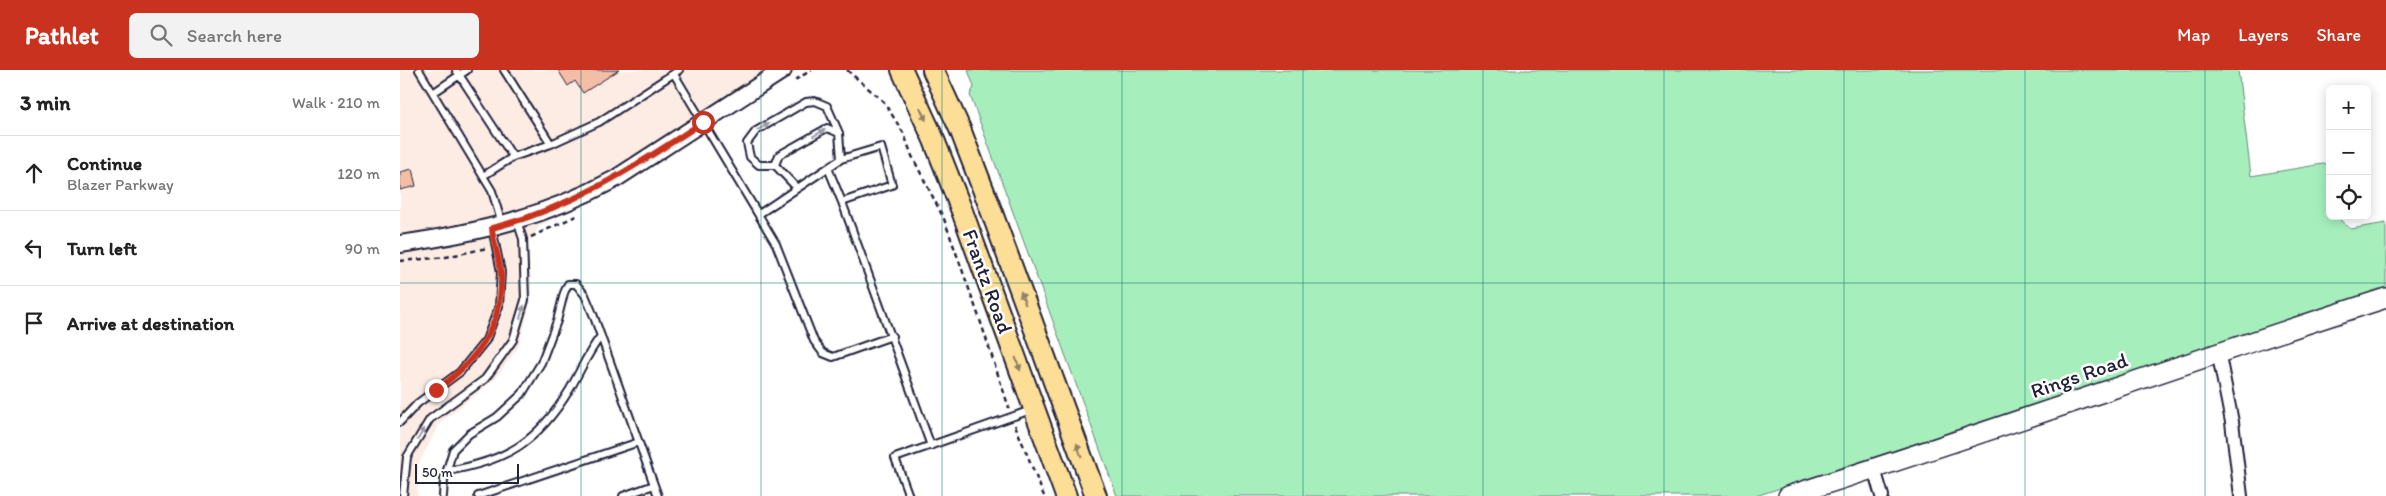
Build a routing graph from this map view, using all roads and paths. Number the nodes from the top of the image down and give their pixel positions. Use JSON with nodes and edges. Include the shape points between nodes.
{"nodes":[{"id":1,"x":419,"y":70,"type":"edge"},
{"id":2,"x":467,"y":70,"type":"edge"},
{"id":3,"x":504,"y":70,"type":"edge"},
{"id":4,"x":783,"y":70,"type":"edge"},
{"id":5,"x":846,"y":70,"type":"edge"},
{"id":6,"x":902,"y":70,"type":"edge"},
{"id":7,"x":920,"y":70,"type":"edge"},
{"id":8,"x":933,"y":70,"type":"edge"},
{"id":9,"x":676,"y":72,"type":"edge"},
{"id":10,"x":458,"y":73,"type":"edge"},
{"id":11,"x":433,"y":93,"type":"junction"},
{"id":12,"x":955,"y":118,"type":"junction"},
{"id":13,"x":703,"y":122,"type":"junction"},
{"id":14,"x":839,"y":133,"type":"junction"},
{"id":15,"x":551,"y":144,"type":"junction"},
{"id":16,"x":513,"y":157,"type":"junction"},
{"id":17,"x":841,"y":159,"type":"junction"},
{"id":18,"x":775,"y":165,"type":"junction"},
{"id":19,"x":828,"y":168,"type":"junction"},
{"id":20,"x":483,"y":176,"type":"junction"},
{"id":21,"x":798,"y":188,"type":"junction"},
{"id":22,"x":842,"y":202,"type":"junction"},
{"id":23,"x":759,"y":214,"type":"junction"},
{"id":24,"x":503,"y":225,"type":"junction"},
{"id":25,"x":400,"y":244,"type":"edge"},
{"id":26,"x":2386,"y":298,"type":"edge"},
{"id":27,"x":601,"y":336,"type":"junction"},
{"id":28,"x":892,"y":336,"type":"junction"},
{"id":29,"x":2218,"y":352,"type":"junction"},
{"id":30,"x":1034,"y":409,"type":"junction"},
{"id":31,"x":1012,"y":417,"type":"junction"},
{"id":32,"x":400,"y":422,"type":"edge"},
{"id":33,"x":639,"y":442,"type":"junction"},
{"id":34,"x":931,"y":446,"type":"junction"},
{"id":35,"x":1874,"y":469,"type":"junction"},
{"id":36,"x":447,"y":471,"type":"junction"},
{"id":37,"x":654,"y":485,"type":"junction"},
{"id":38,"x":403,"y":496,"type":"edge"},
{"id":39,"x":442,"y":496,"type":"edge"},
{"id":40,"x":478,"y":496,"type":"edge"},
{"id":41,"x":624,"y":496,"type":"edge"},
{"id":42,"x":658,"y":496,"type":"edge"},
{"id":43,"x":909,"y":496,"type":"edge"},
{"id":44,"x":1044,"y":496,"type":"edge"},
{"id":45,"x":1066,"y":496,"type":"edge"},
{"id":46,"x":1096,"y":496,"type":"edge"},
{"id":47,"x":1788,"y":496,"type":"edge"},
{"id":48,"x":1882,"y":496,"type":"edge"},
{"id":49,"x":2241,"y":496,"type":"edge"}],
"edges":[{"from":1,"to":11,"type":"lane"},
{"from":2,"to":10,"type":"lane"},
{"from":3,"to":15,"type":"lane"},
{"from":4,"to":13,"type":"street"},
{"from":5,"to":31,"type":"path","via":[[884,102],[904,134],[944,219]]},
{"from":6,"to":30,"type":"main road","name":"Frantz Road","one_way":true,"via":[[962,211]]},
{"from":7,"to":12,"type":"main road"},
{"from":8,"to":12,"type":"main road","name":"Frantz Road"},
{"from":9,"to":13,"type":"lane"},
{"from":9,"to":15,"type":"lane","via":[[599,122]]},
{"from":10,"to":11,"type":"lane"},
{"from":10,"to":16,"type":"lane"},
{"from":11,"to":20,"type":"lane"},
{"from":46,"to":12,"type":"main road","name":"Frantz Road","one_way":true},
{"from":13,"to":23,"type":"lane"},
{"from":13,"to":24,"type":"street","via":[[588,194]]},
{"from":14,"to":17,"type":"lane"},
{"from":18,"to":14,"type":"lane","one_way":true,"via":[[779,156],[827,128]]},
{"from":18,"to":14,"type":"lane","one_way":true,"via":[[758,165],[750,157],[747,143],[756,131],[806,102],[815,101],[828,106]]},
{"from":15,"to":16,"type":"lane"},
{"from":16,"to":20,"type":"lane"},
{"from":17,"to":19,"type":"lane"},
{"from":17,"to":22,"type":"lane","via":[[881,147],[892,185]]},
{"from":18,"to":21,"type":"lane"},
{"from":19,"to":21,"type":"lane"},
{"from":19,"to":22,"type":"lane"},
{"from":20,"to":24,"type":"lane","via":[[492,191]]},
{"from":21,"to":23,"type":"lane"},
{"from":22,"to":28,"type":"lane"},
{"from":23,"to":28,"type":"lane","via":[[776,244],[814,341],[823,353],[833,357]]},
{"from":24,"to":25,"type":"street"},
{"from":24,"to":32,"type":"lane","via":[[499,306],[486,340],[460,372],[418,403]]},
{"from":38,"to":24,"type":"lane","one_way":true,"via":[[407,457],[430,419],[485,379],[513,340],[525,300],[523,239]]},
{"from":26,"to":29,"type":"main road","name":"Rings Road"},
{"from":27,"to":33,"type":"lane"},
{"from":27,"to":36,"type":"lane","via":[[587,353],[555,412],[519,447],[479,466]]},
{"from":27,"to":36,"type":"lane","via":[[585,294],[576,284],[568,284],[558,321],[541,363],[522,394],[497,417],[458,444]]},
{"from":28,"to":34,"type":"lane"},
{"from":29,"to":35,"type":"main road","name":"Rings Road"},
{"from":29,"to":49,"type":"street","via":[[2232,422]]},
{"from":30,"to":31,"type":"lane"},
{"from":30,"to":45,"type":"main road","name":"Frantz Road"},
{"from":31,"to":34,"type":"lane"},
{"from":31,"to":44,"type":"path"},
{"from":33,"to":37,"type":"lane"},
{"from":33,"to":40,"type":"lane"},
{"from":34,"to":43,"type":"lane","via":[[895,458]]},
{"from":35,"to":47,"type":"main road","name":"Rings Road"},
{"from":35,"to":48,"type":"street"},
{"from":36,"to":39,"type":"lane"},
{"from":37,"to":41,"type":"lane"},
{"from":37,"to":42,"type":"lane"}]}
